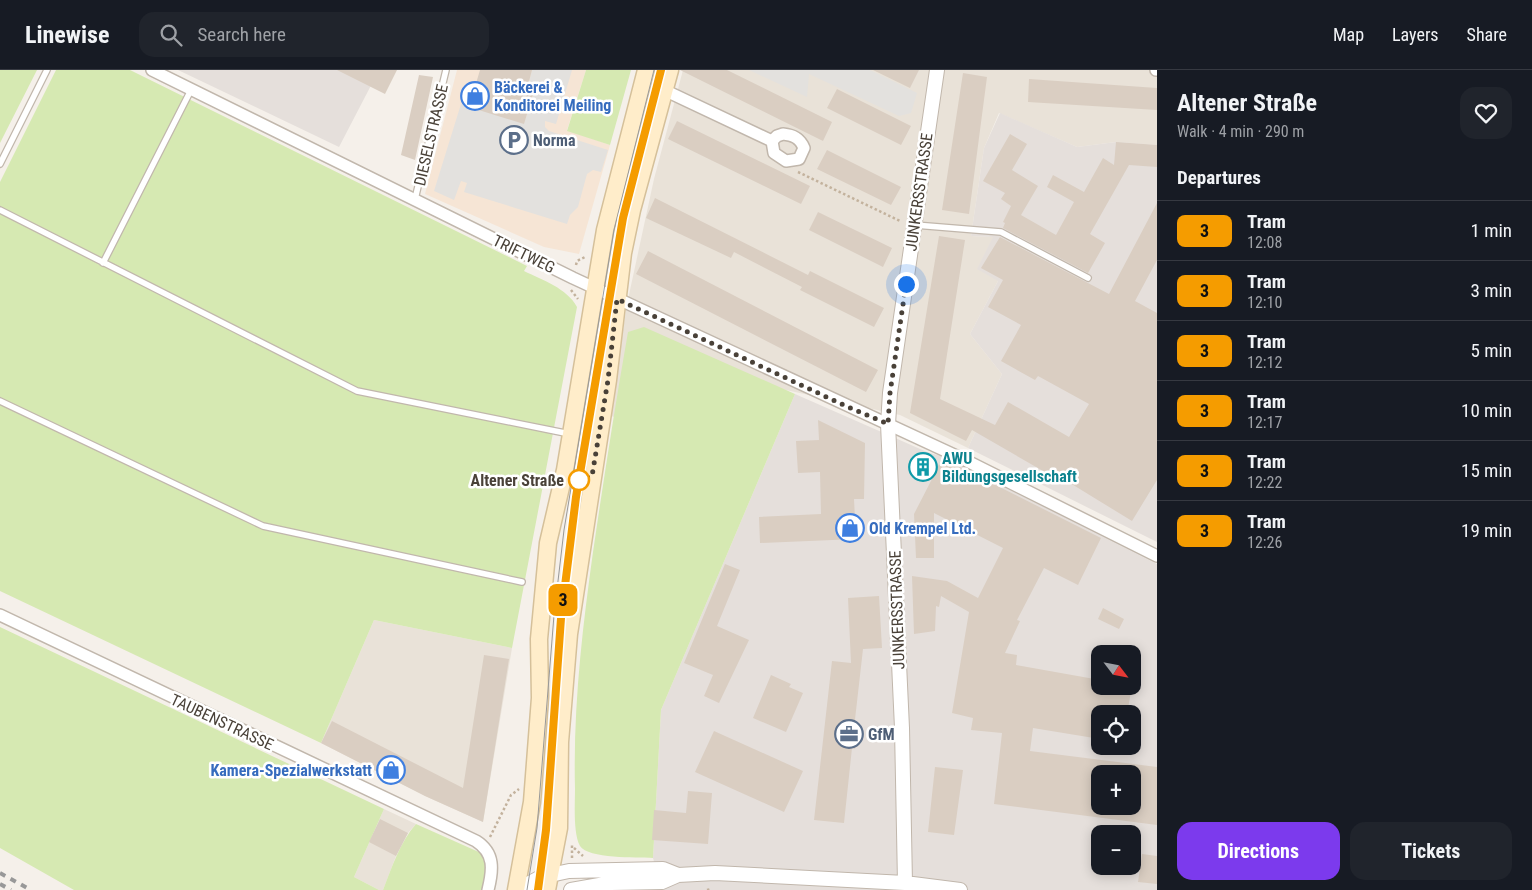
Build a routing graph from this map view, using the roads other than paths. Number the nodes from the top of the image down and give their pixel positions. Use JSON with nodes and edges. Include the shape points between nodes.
{"nodes":[{"id":1,"x":47,"y":70,"type":"edge"},
{"id":2,"x":152,"y":70,"type":"edge"},
{"id":3,"x":446,"y":70,"type":"edge"},
{"id":4,"x":646,"y":70,"type":"edge"},
{"id":5,"x":670,"y":70,"type":"edge"},
{"id":6,"x":937,"y":70,"type":"edge"},
{"id":7,"x":165,"y":73,"type":"edge"},
{"id":8,"x":191,"y":90,"type":"junction"},
{"id":9,"x":664,"y":90,"type":"junction"},
{"id":10,"x":772,"y":141,"type":"junction"},
{"id":11,"x":0,"y":164,"type":"edge"},
{"id":12,"x":415,"y":199,"type":"junction"},
{"id":13,"x":0,"y":210,"type":"edge"},
{"id":14,"x":915,"y":225,"type":"junction"},
{"id":15,"x":103,"y":263,"type":"junction"},
{"id":16,"x":1088,"y":278,"type":"dead end"},
{"id":17,"x":594,"y":288,"type":"junction"},
{"id":18,"x":617,"y":299,"type":"junction"},
{"id":19,"x":0,"y":401,"type":"edge"},
{"id":20,"x":888,"y":424,"type":"junction"},
{"id":21,"x":571,"y":434,"type":"junction"},
{"id":22,"x":1157,"y":556,"type":"edge"},
{"id":23,"x":522,"y":582,"type":"dead end"},
{"id":24,"x":0,"y":615,"type":"edge"},
{"id":25,"x":678,"y":875,"type":"junction"},
{"id":26,"x":548,"y":882,"type":"edge"},
{"id":27,"x":905,"y":883,"type":"junction"},
{"id":28,"x":488,"y":890,"type":"edge"},
{"id":29,"x":517,"y":890,"type":"edge"},
{"id":30,"x":571,"y":890,"type":"edge"},
{"id":31,"x":960,"y":890,"type":"edge"}],
"edges":[{"from":1,"to":11,"type":"lane"},
{"from":2,"to":7,"type":"street","name":"TRIFTWEG"},
{"from":3,"to":12,"type":"lane","name":"DIESELSTRASSE"},
{"from":4,"to":17,"type":"main road","via":[[605,230]]},
{"from":5,"to":9,"type":"main road"},
{"from":6,"to":14,"type":"street","name":"JUNKERSSTRASSE"},
{"from":7,"to":8,"type":"street","name":"TRIFTWEG"},
{"from":8,"to":12,"type":"street","name":"TRIFTWEG"},
{"from":8,"to":15,"type":"lane"},
{"from":9,"to":10,"type":"street"},
{"from":9,"to":18,"type":"main road","via":[[632,210]]},
{"from":10,"to":10,"type":"street","via":[[778,157],[793,161],[799,159],[804,148],[797,138],[782,134]]},
{"from":12,"to":17,"type":"street","name":"TRIFTWEG"},
{"from":13,"to":15,"type":"lane"},
{"from":14,"to":16,"type":"lane","via":[[1001,232]]},
{"from":14,"to":20,"type":"street","name":"JUNKERSSTRASSE"},
{"from":15,"to":21,"type":"lane","via":[[357,391]]},
{"from":17,"to":18,"type":"street","name":"TRIFTWEG"},
{"from":17,"to":21,"type":"main road"},
{"from":18,"to":20,"type":"street","name":"TRIFTWEG"},
{"from":18,"to":26,"type":"main road","via":[[608,380],[569,634],[560,742],[559,828]]},
{"from":19,"to":23,"type":"lane","via":[[263,526]]},
{"from":20,"to":22,"type":"street","name":"TRIFTWEG"},
{"from":20,"to":27,"type":"street","name":"JUNKERSSTRASSE","via":[[902,728]]},
{"from":21,"to":29,"type":"main road","via":[[544,573],[534,786]]},
{"from":24,"to":28,"type":"street","name":"TAUBENSTRASSE","via":[[484,846],[493,869]]},
{"from":25,"to":26,"type":"street","via":[[663,869],[583,870]]},
{"from":25,"to":27,"type":"street","via":[[715,873]]},
{"from":25,"to":30,"type":"street","via":[[662,882],[611,883]]},
{"from":26,"to":29,"type":"street","via":[[529,882]]},
{"from":27,"to":31,"type":"street"}]}
